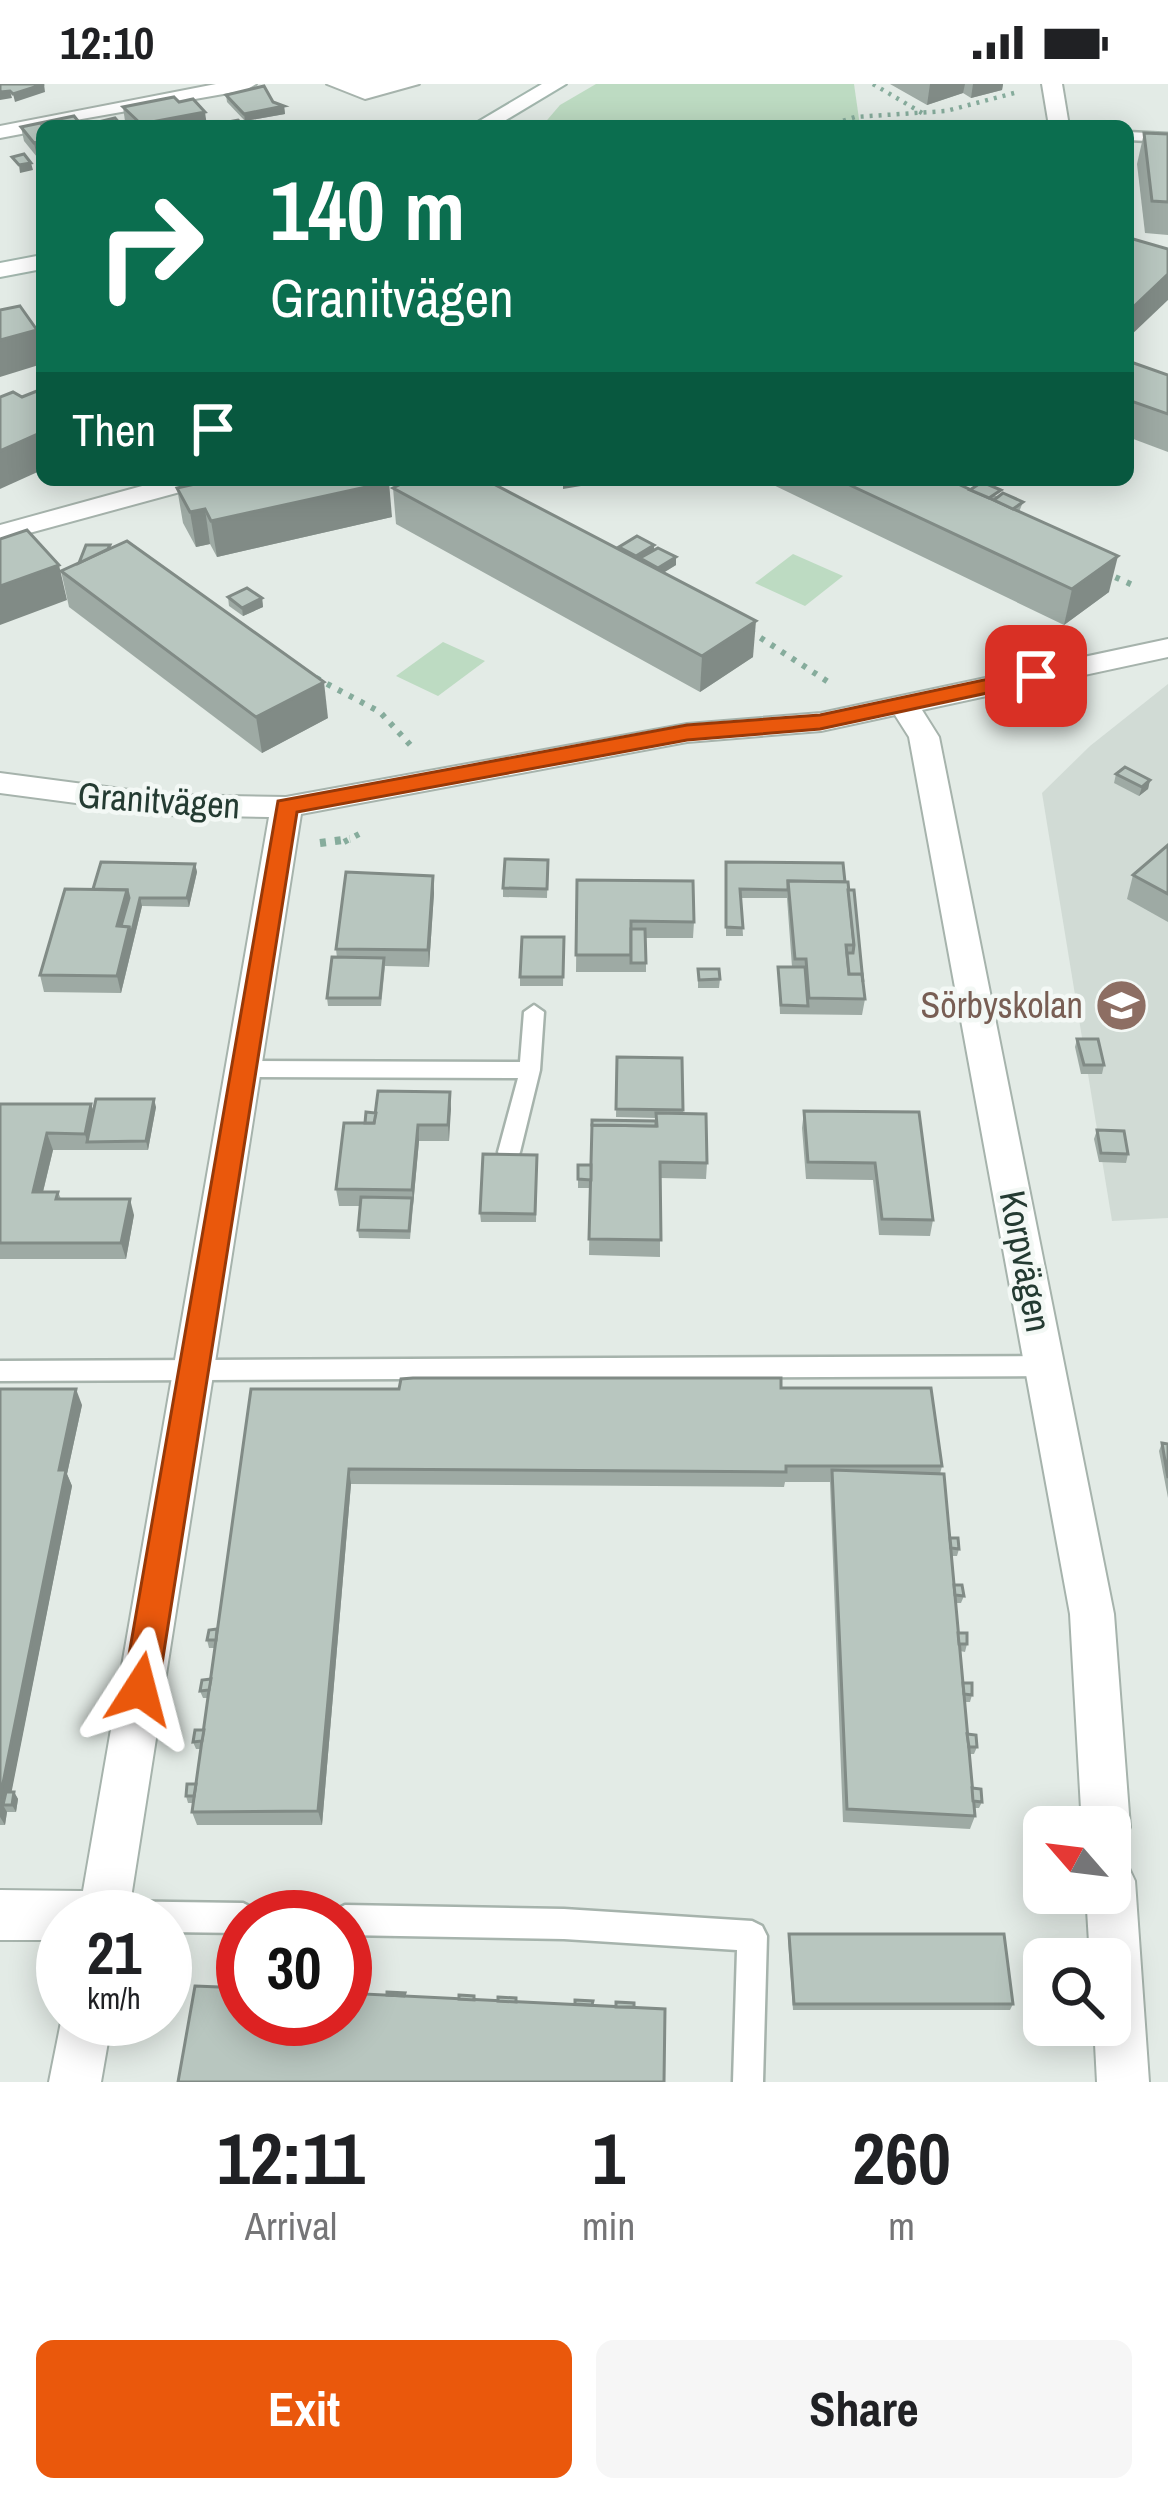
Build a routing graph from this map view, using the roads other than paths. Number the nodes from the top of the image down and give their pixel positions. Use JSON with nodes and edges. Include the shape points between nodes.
{"nodes":[{"id":1,"x":246,"y":84,"type":"edge"},
{"id":2,"x":338,"y":84,"type":"edge"},
{"id":3,"x":409,"y":84,"type":"edge"},
{"id":4,"x":556,"y":84,"type":"edge"},
{"id":5,"x":1052,"y":84,"type":"edge"},
{"id":6,"x":62,"y":120,"type":"edge"},
{"id":7,"x":492,"y":120,"type":"edge"},
{"id":8,"x":1058,"y":120,"type":"edge"},
{"id":9,"x":36,"y":125,"type":"edge"},
{"id":10,"x":0,"y":132,"type":"edge"},
{"id":11,"x":1134,"y":136,"type":"edge"},
{"id":12,"x":1168,"y":138,"type":"edge"},
{"id":13,"x":36,"y":263,"type":"edge"},
{"id":14,"x":0,"y":270,"type":"edge"},
{"id":15,"x":171,"y":486,"type":"edge"},
{"id":16,"x":0,"y":533,"type":"edge"},
{"id":17,"x":1168,"y":648,"type":"edge"},
{"id":18,"x":887,"y":708,"type":"junction"},
{"id":19,"x":0,"y":783,"type":"edge"},
{"id":20,"x":286,"y":807,"type":"junction"},
{"id":21,"x":534,"y":1012,"type":"dead end"},
{"id":22,"x":243,"y":1069,"type":"junction"},
{"id":23,"x":530,"y":1070,"type":"junction"},
{"id":24,"x":508,"y":1152,"type":"edge"},
{"id":25,"x":1046,"y":1366,"type":"junction"},
{"id":26,"x":0,"y":1371,"type":"edge"},
{"id":27,"x":193,"y":1372,"type":"junction"},
{"id":28,"x":1105,"y":1806,"type":"edge"},
{"id":29,"x":107,"y":1890,"type":"edge"},
{"id":30,"x":1112,"y":1914,"type":"edge"},
{"id":31,"x":0,"y":1915,"type":"edge"},
{"id":32,"x":36,"y":1916,"type":"edge"},
{"id":33,"x":372,"y":1920,"type":"edge"},
{"id":34,"x":82,"y":2046,"type":"edge"},
{"id":35,"x":76,"y":2082,"type":"edge"},
{"id":36,"x":748,"y":2082,"type":"edge"},
{"id":37,"x":1124,"y":2082,"type":"edge"}],
"edges":[{"from":1,"to":6,"type":"street"},
{"from":2,"to":3,"type":"street","via":[[365,93]]},
{"from":4,"to":7,"type":"street"},
{"from":5,"to":8,"type":"street"},
{"from":9,"to":10,"type":"street"},
{"from":11,"to":12,"type":"lane"},
{"from":13,"to":14,"type":"street"},
{"from":15,"to":16,"type":"street"},
{"from":17,"to":18,"type":"street","name":"Granitvägen"},
{"from":18,"to":20,"type":"street","name":"Granitvägen","via":[[687,733]]},
{"from":18,"to":25,"type":"street","name":"Korpvägen","via":[[924,737]]},
{"from":19,"to":20,"type":"street","name":"Granitvägen","via":[[167,805]]},
{"from":20,"to":22,"type":"street"},
{"from":21,"to":23,"type":"lane"},
{"from":22,"to":23,"type":"lane"},
{"from":22,"to":27,"type":"street"},
{"from":23,"to":24,"type":"lane"},
{"from":25,"to":27,"type":"lane"},
{"from":25,"to":28,"type":"street","name":"Korpvägen","via":[[1092,1614]]},
{"from":26,"to":27,"type":"lane"},
{"from":27,"to":29,"type":"street"},
{"from":30,"to":37,"type":"street"},
{"from":31,"to":32,"type":"street"},
{"from":33,"to":36,"type":"lane","via":[[752,1936]]},
{"from":34,"to":35,"type":"street"}]}
